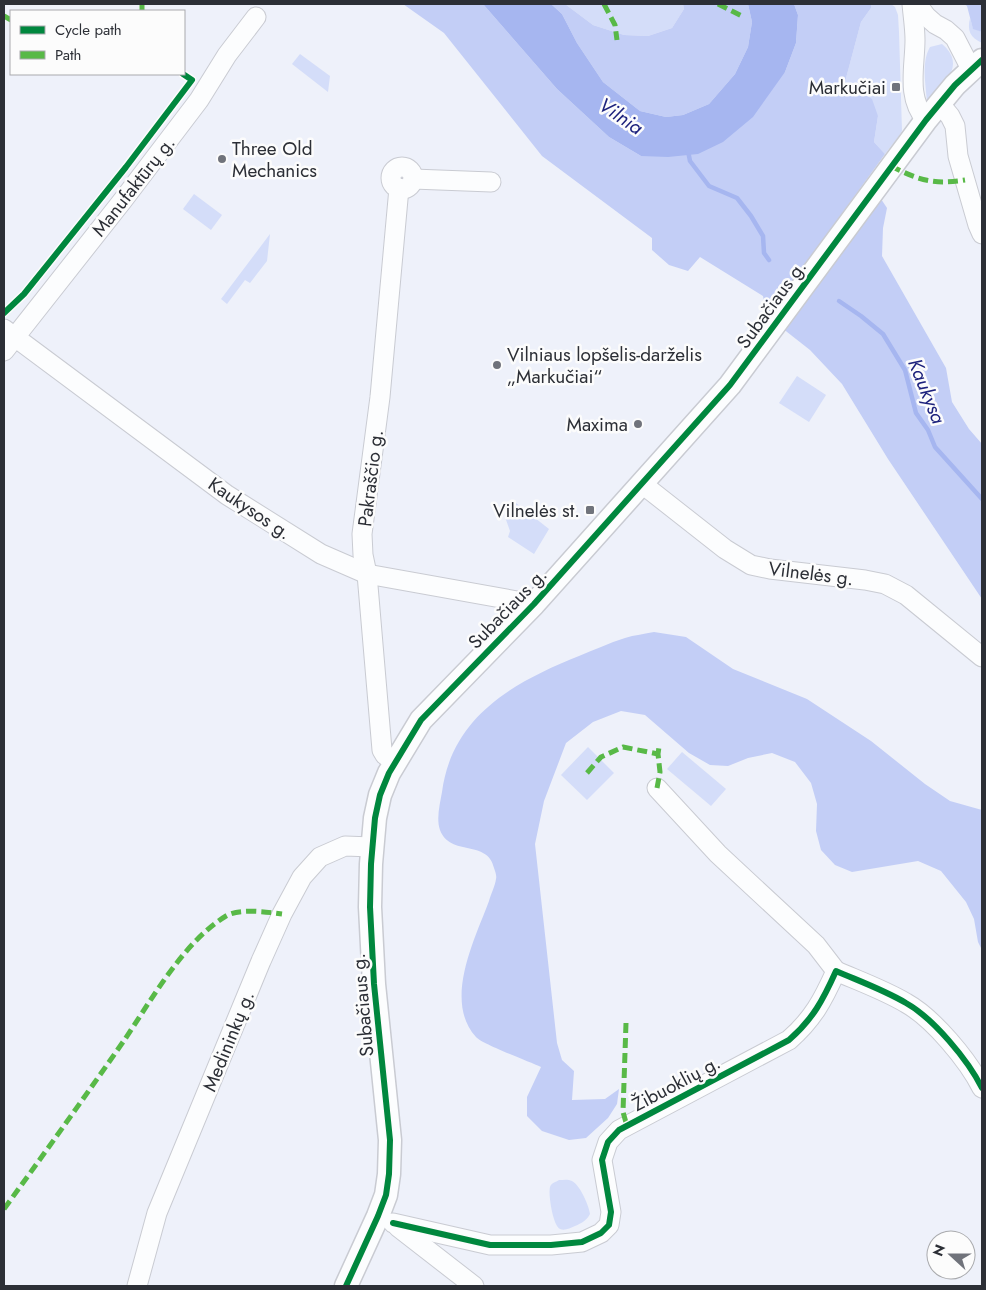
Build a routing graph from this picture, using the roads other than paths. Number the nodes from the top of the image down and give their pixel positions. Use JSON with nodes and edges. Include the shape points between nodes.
{"nodes":[{"id":1,"x":912,"y":4,"type":"edge"},
{"id":2,"x":917,"y":4,"type":"edge"},
{"id":3,"x":256,"y":17,"type":"dead end"},
{"id":4,"x":935,"y":24,"type":"junction"},
{"id":5,"x":915,"y":38,"type":"junction"},
{"id":6,"x":977,"y":65,"type":"edge"},
{"id":7,"x":932,"y":111,"type":"junction"},
{"id":8,"x":491,"y":182,"type":"dead end"},
{"id":9,"x":982,"y":234,"type":"edge"},
{"id":10,"x":7,"y":339,"type":"edge"},
{"id":11,"x":641,"y":483,"type":"junction"},
{"id":12,"x":367,"y":574,"type":"junction"},
{"id":13,"x":534,"y":604,"type":"junction"},
{"id":14,"x":982,"y":657,"type":"edge"},
{"id":15,"x":395,"y":761,"type":"junction"},
{"id":16,"x":657,"y":788,"type":"dead end"},
{"id":17,"x":372,"y":847,"type":"junction"},
{"id":18,"x":836,"y":971,"type":"junction"},
{"id":19,"x":982,"y":1088,"type":"edge"},
{"id":20,"x":385,"y":1220,"type":"junction"},
{"id":21,"x":137,"y":1286,"type":"edge"},
{"id":22,"x":346,"y":1286,"type":"edge"},
{"id":23,"x":474,"y":1286,"type":"edge"}],
"edges":[{"from":1,"to":5,"type":"street"},
{"from":2,"to":4,"type":"street"},
{"from":3,"to":10,"type":"street","name":"Manufaktūrų g.","via":[[226,55],[199,100],[123,200]]},
{"from":4,"to":5,"type":"street","via":[[924,28]]},
{"from":4,"to":6,"type":"street","via":[[955,38]]},
{"from":5,"to":7,"type":"street","via":[[915,102],[919,112]]},
{"from":6,"to":7,"type":"street","name":"Subačiaus g."},
{"from":7,"to":9,"type":"street","via":[[950,116],[955,126],[958,156]]},
{"from":7,"to":11,"type":"street","name":"Subačiaus g.","via":[[730,385]]},
{"from":8,"to":12,"type":"street","name":"Pakraščio g.","via":[[406,184],[362,534],[362,555]]},
{"from":10,"to":12,"type":"street","name":"Kaukysos g.","via":[[228,495],[320,554]]},
{"from":11,"to":13,"type":"street","name":"Subačiaus g."},
{"from":11,"to":14,"type":"street","name":"Vilnelės g.","via":[[725,550],[751,565],[884,584],[906,595]]},
{"from":12,"to":13,"type":"street","name":"Kaukysos g."},
{"from":12,"to":15,"type":"street","name":"Pakraščio g.","via":[[382,750]]},
{"from":13,"to":15,"type":"street","name":"Subačiaus g.","via":[[421,720]]},
{"from":15,"to":17,"type":"street","name":"Subačiaus g.","via":[[380,795]]},
{"from":16,"to":18,"type":"street","via":[[718,854],[816,945]]},
{"from":17,"to":20,"type":"street","name":"Subačiaus g.","via":[[371,945],[390,1140]]},
{"from":17,"to":21,"type":"street","name":"Medininkų g.","via":[[345,846],[320,857],[302,877],[282,914],[157,1213]]},
{"from":18,"to":19,"type":"street","via":[[907,1004],[957,1050]]},
{"from":18,"to":20,"type":"street","name":"Žibuoklių g.","via":[[825,996],[806,1025],[789,1040],[619,1130],[608,1142],[602,1160],[611,1212],[609,1225],[601,1233],[582,1242],[490,1246]]},
{"from":20,"to":22,"type":"street","name":"Subačiaus g."},
{"from":20,"to":23,"type":"street"}]}
